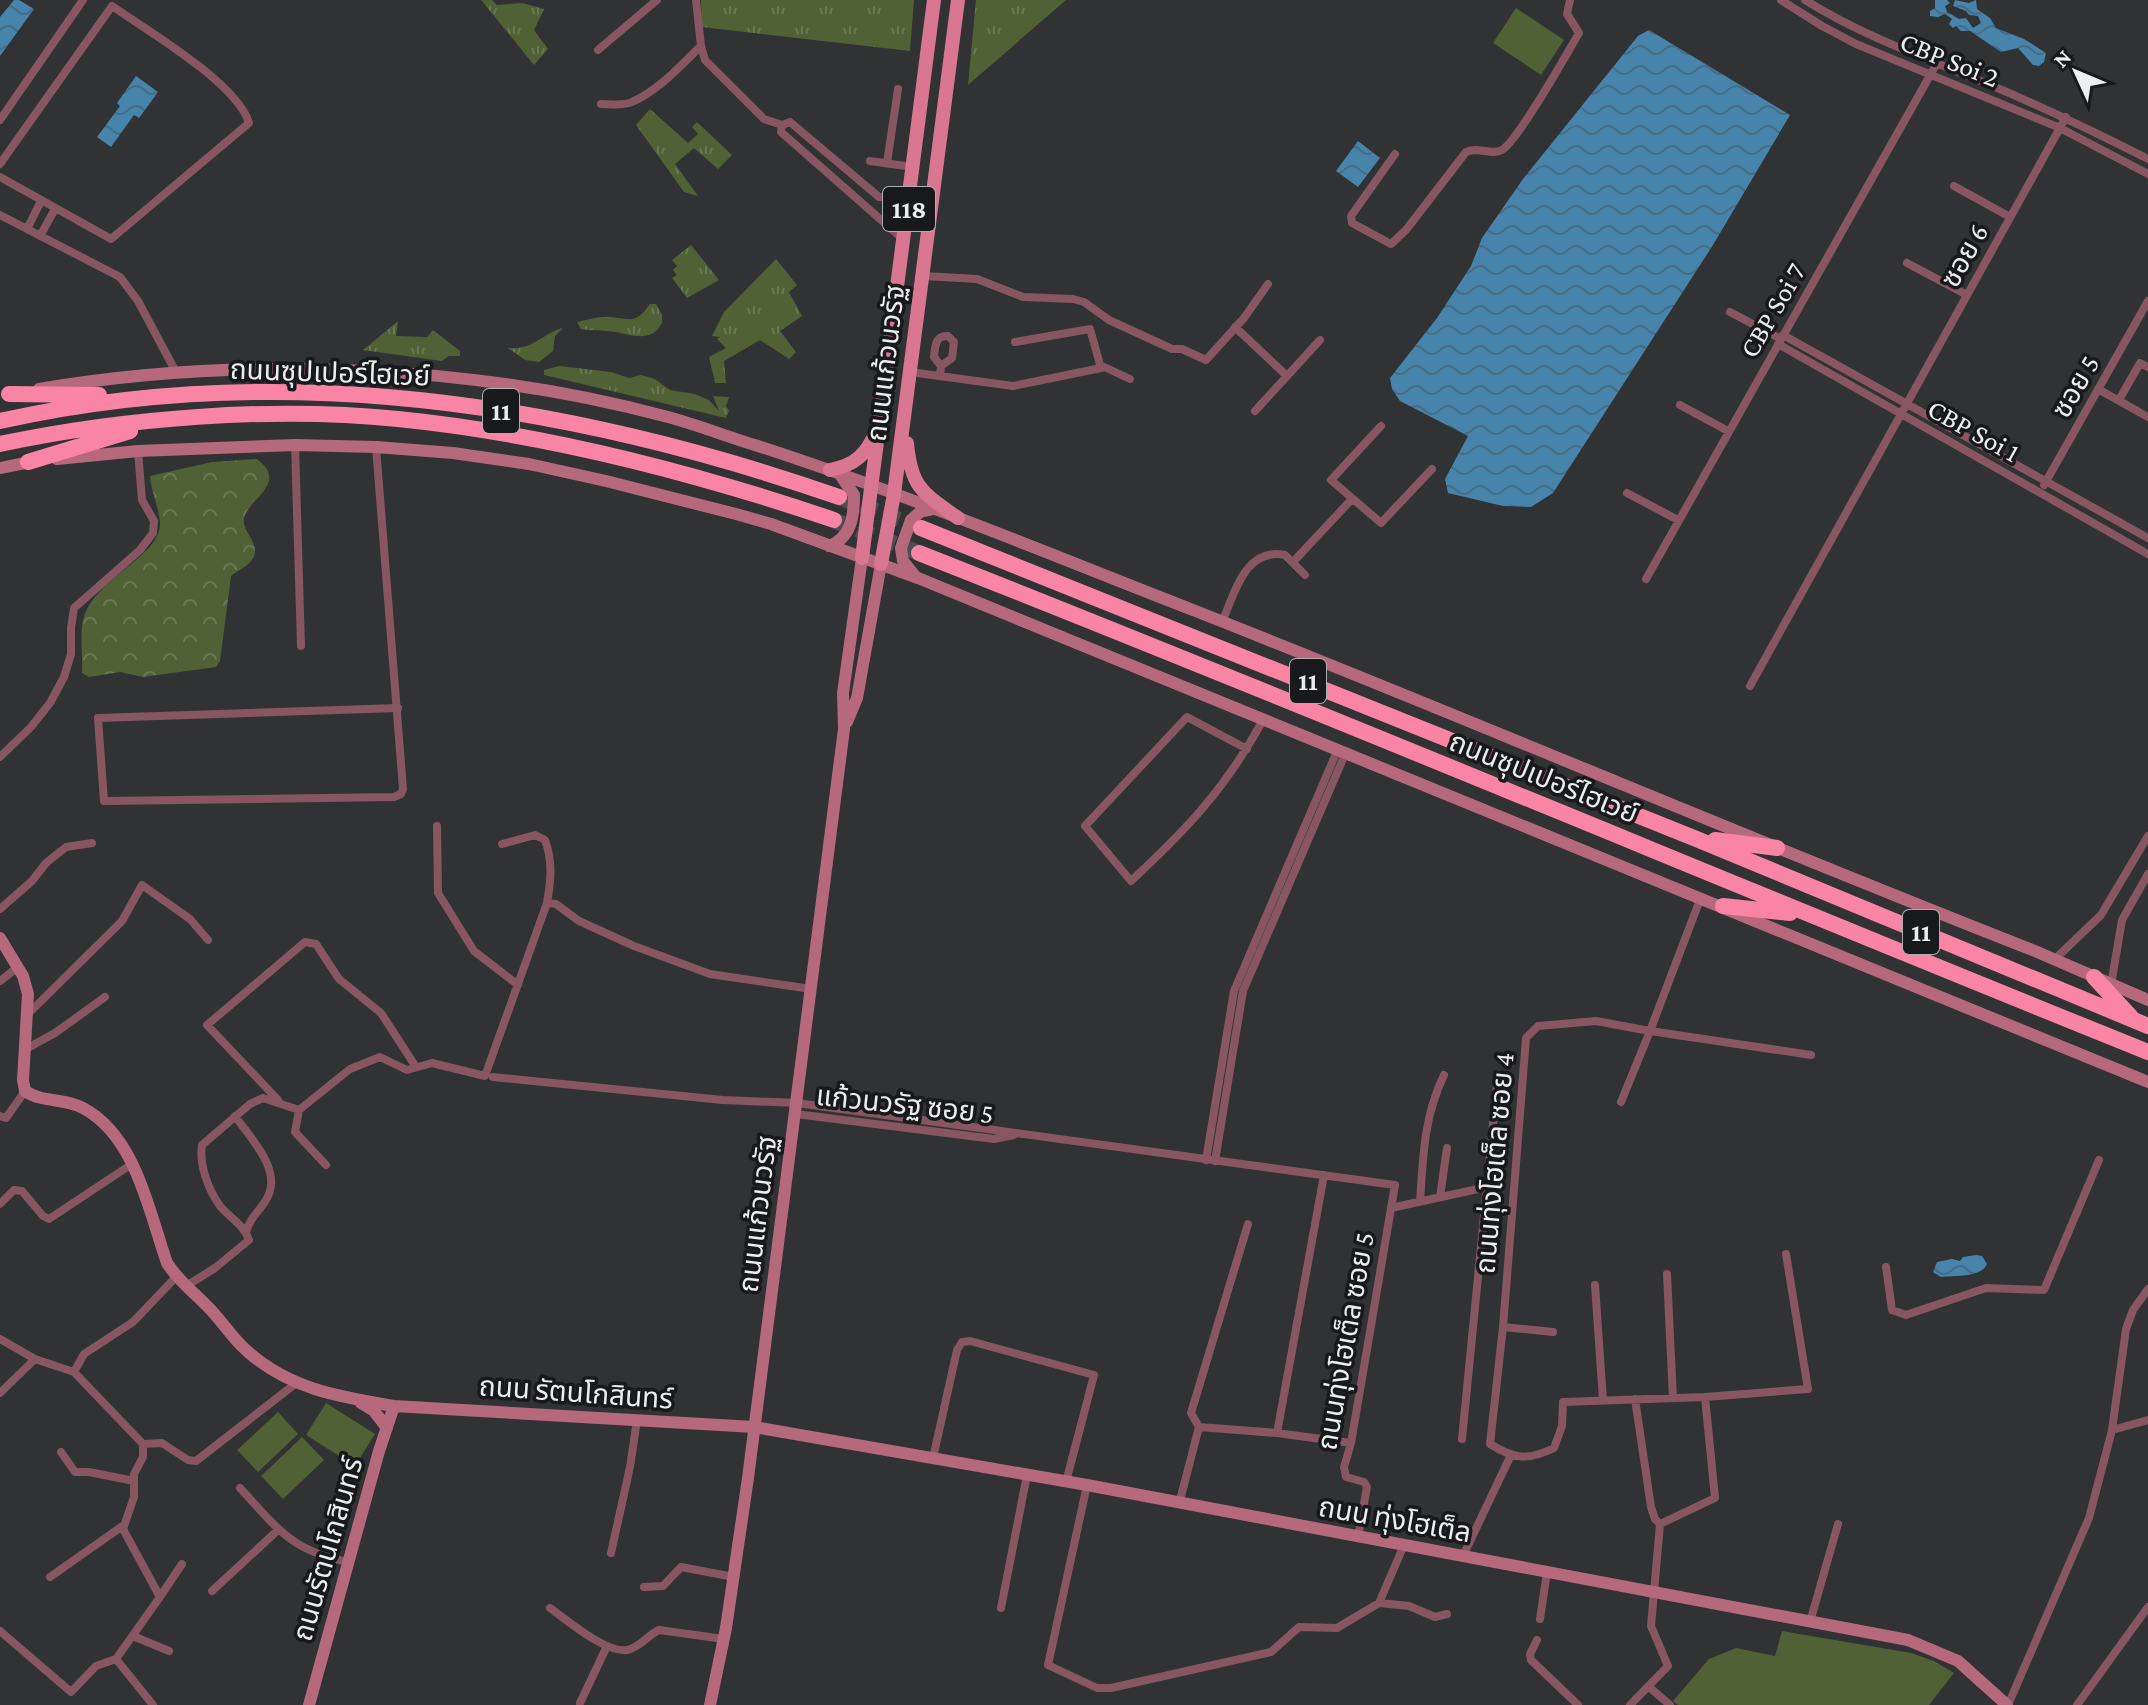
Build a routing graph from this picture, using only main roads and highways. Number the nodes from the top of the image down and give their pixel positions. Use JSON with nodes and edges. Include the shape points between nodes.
{"nodes":[{"id":1,"x":934,"y":0,"type":"edge"},
{"id":2,"x":958,"y":0,"type":"edge"},
{"id":3,"x":5,"y":395,"type":"edge"},
{"id":4,"x":152,"y":396,"type":"junction"},
{"id":5,"x":905,"y":418,"type":"junction"},
{"id":6,"x":170,"y":419,"type":"junction"},
{"id":7,"x":882,"y":419,"type":"junction"},
{"id":8,"x":0,"y":421,"type":"edge"},
{"id":9,"x":0,"y":444,"type":"edge"},
{"id":10,"x":28,"y":462,"type":"junction"},
{"id":11,"x":0,"y":468,"type":"edge"},
{"id":12,"x":835,"y":472,"type":"junction"},
{"id":13,"x":873,"y":486,"type":"junction"},
{"id":14,"x":894,"y":494,"type":"junction"},
{"id":15,"x":839,"y":497,"type":"tunnel mouth"},
{"id":16,"x":934,"y":509,"type":"junction"},
{"id":17,"x":958,"y":518,"type":"junction"},
{"id":18,"x":834,"y":520,"type":"tunnel mouth"},
{"id":19,"x":921,"y":528,"type":"tunnel mouth"},
{"id":20,"x":829,"y":546,"type":"junction"},
{"id":21,"x":919,"y":553,"type":"tunnel mouth"},
{"id":22,"x":862,"y":558,"type":"junction"},
{"id":23,"x":881,"y":564,"type":"junction"},
{"id":24,"x":915,"y":576,"type":"junction"},
{"id":25,"x":844,"y":729,"type":"junction"},
{"id":26,"x":1694,"y":838,"type":"junction"},
{"id":27,"x":1777,"y":848,"type":"junction"},
{"id":28,"x":1723,"y":906,"type":"junction"},
{"id":29,"x":1808,"y":915,"type":"junction"},
{"id":30,"x":0,"y":938,"type":"edge"},
{"id":31,"x":2094,"y":977,"type":"junction"},
{"id":32,"x":2148,"y":1000,"type":"edge"},
{"id":33,"x":2142,"y":1024,"type":"edge"},
{"id":34,"x":2148,"y":1052,"type":"edge"},
{"id":35,"x":2148,"y":1082,"type":"edge"},
{"id":36,"x":356,"y":1400,"type":"junction"},
{"id":37,"x":394,"y":1406,"type":"junction"},
{"id":38,"x":754,"y":1427,"type":"junction"},
{"id":39,"x":387,"y":1428,"type":"junction"},
{"id":40,"x":309,"y":1705,"type":"edge"},
{"id":41,"x":710,"y":1705,"type":"edge"},
{"id":42,"x":2008,"y":1705,"type":"edge"}],
"edges":[{"from":1,"to":7,"type":"main road","name":"ถนนแก้วนวรัฐ","number":"118"},
{"from":2,"to":5,"type":"main road","name":"ถนนแก้วนวรัฐ","number":"118"},
{"from":3,"to":4,"type":"highway"},
{"from":3,"to":12,"type":"main road","via":[[112,378],[272,370],[370,372],[511,385],[669,417]]},
{"from":4,"to":8,"type":"highway","name":"ถนนซุปเปอร์ไฮเวย์","number":"11"},
{"from":4,"to":15,"type":"highway","name":"ถนนซุปเปอร์ไฮเวย์","number":"11","via":[[345,393],[497,410],[631,435]]},
{"from":5,"to":14,"type":"main road","name":"ถนนแก้วนวรัฐ","number":"118"},
{"from":5,"to":17,"type":"main road","via":[[912,477]]},
{"from":6,"to":9,"type":"highway","name":"ถนนซุปเปอร์ไฮเวย์","number":"11","via":[[63,430]]},
{"from":6,"to":10,"type":"highway"},
{"from":6,"to":18,"type":"highway","name":"ถนนซุปเปอร์ไฮเวย์","number":"11","via":[[345,416],[460,426],[687,474]]},
{"from":7,"to":12,"type":"main road","via":[[865,453]]},
{"from":7,"to":13,"type":"main road","name":"ถนนแก้วนวรัฐ","number":"118"},
{"from":10,"to":11,"type":"main road"},
{"from":10,"to":20,"type":"main road","via":[[295,445],[483,458],[606,481],[771,524]]},
{"from":12,"to":13,"type":"main road"},
{"from":12,"to":20,"type":"main road","via":[[854,499],[849,532]]},
{"from":13,"to":14,"type":"main road"},
{"from":13,"to":22,"type":"main road","name":"ถนนแก้วนวรัฐ","number":"118"},
{"from":14,"to":16,"type":"main road"},
{"from":14,"to":23,"type":"main road","name":"ถนนแก้วนวรัฐ","number":"118"},
{"from":16,"to":17,"type":"main road"},
{"from":16,"to":24,"type":"main road","via":[[911,520],[901,548],[903,561]]},
{"from":17,"to":27,"type":"main road"},
{"from":19,"to":26,"type":"highway","name":"ถนนซุปเปอร์ไฮเวย์","number":"11"},
{"from":20,"to":22,"type":"main road"},
{"from":21,"to":29,"type":"highway","name":"ถนนซุปเปอร์ไฮเวย์","number":"11"},
{"from":22,"to":23,"type":"main road"},
{"from":22,"to":25,"type":"main road","name":"ถนนแก้วนวรัฐ","via":[[843,693]]},
{"from":23,"to":24,"type":"main road"},
{"from":23,"to":25,"type":"main road","name":"ถนนแก้วนวรัฐ","via":[[857,698]]},
{"from":24,"to":28,"type":"main road"},
{"from":25,"to":38,"type":"main road","name":"ถนนแก้วนวรัฐ"},
{"from":26,"to":27,"type":"highway"},
{"from":26,"to":33,"type":"highway","name":"ถนนซุปเปอร์ไฮเวย์","number":"11"},
{"from":27,"to":31,"type":"main road"},
{"from":28,"to":29,"type":"highway"},
{"from":28,"to":35,"type":"main road"},
{"from":29,"to":34,"type":"highway","name":"ถนนซุปเปอร์ไฮเวย์","number":"11"},
{"from":30,"to":36,"type":"main road","name":"ถนน รัตนโกสินทร์","via":[[28,994],[25,1091],[83,1108],[105,1126],[132,1164],[167,1263],[244,1349],[295,1384]]},
{"from":31,"to":32,"type":"main road"},
{"from":31,"to":33,"type":"highway"},
{"from":36,"to":37,"type":"main road","name":"ถนน รัตนโกสินทร์"},
{"from":36,"to":39,"type":"main road"},
{"from":37,"to":38,"type":"main road","name":"ถนน รัตนโกสินทร์"},
{"from":37,"to":39,"type":"main road","name":"ถนนรัตนโกสินทร์"},
{"from":38,"to":41,"type":"main road","name":"ถนนแก้วนวรัฐ"},
{"from":38,"to":42,"type":"main road","name":"ถนน ทุ่งโฮเต็ล","via":[[1908,1640],[1958,1661]]},
{"from":39,"to":40,"type":"main road","name":"ถนนรัตนโกสินทร์"}]}
